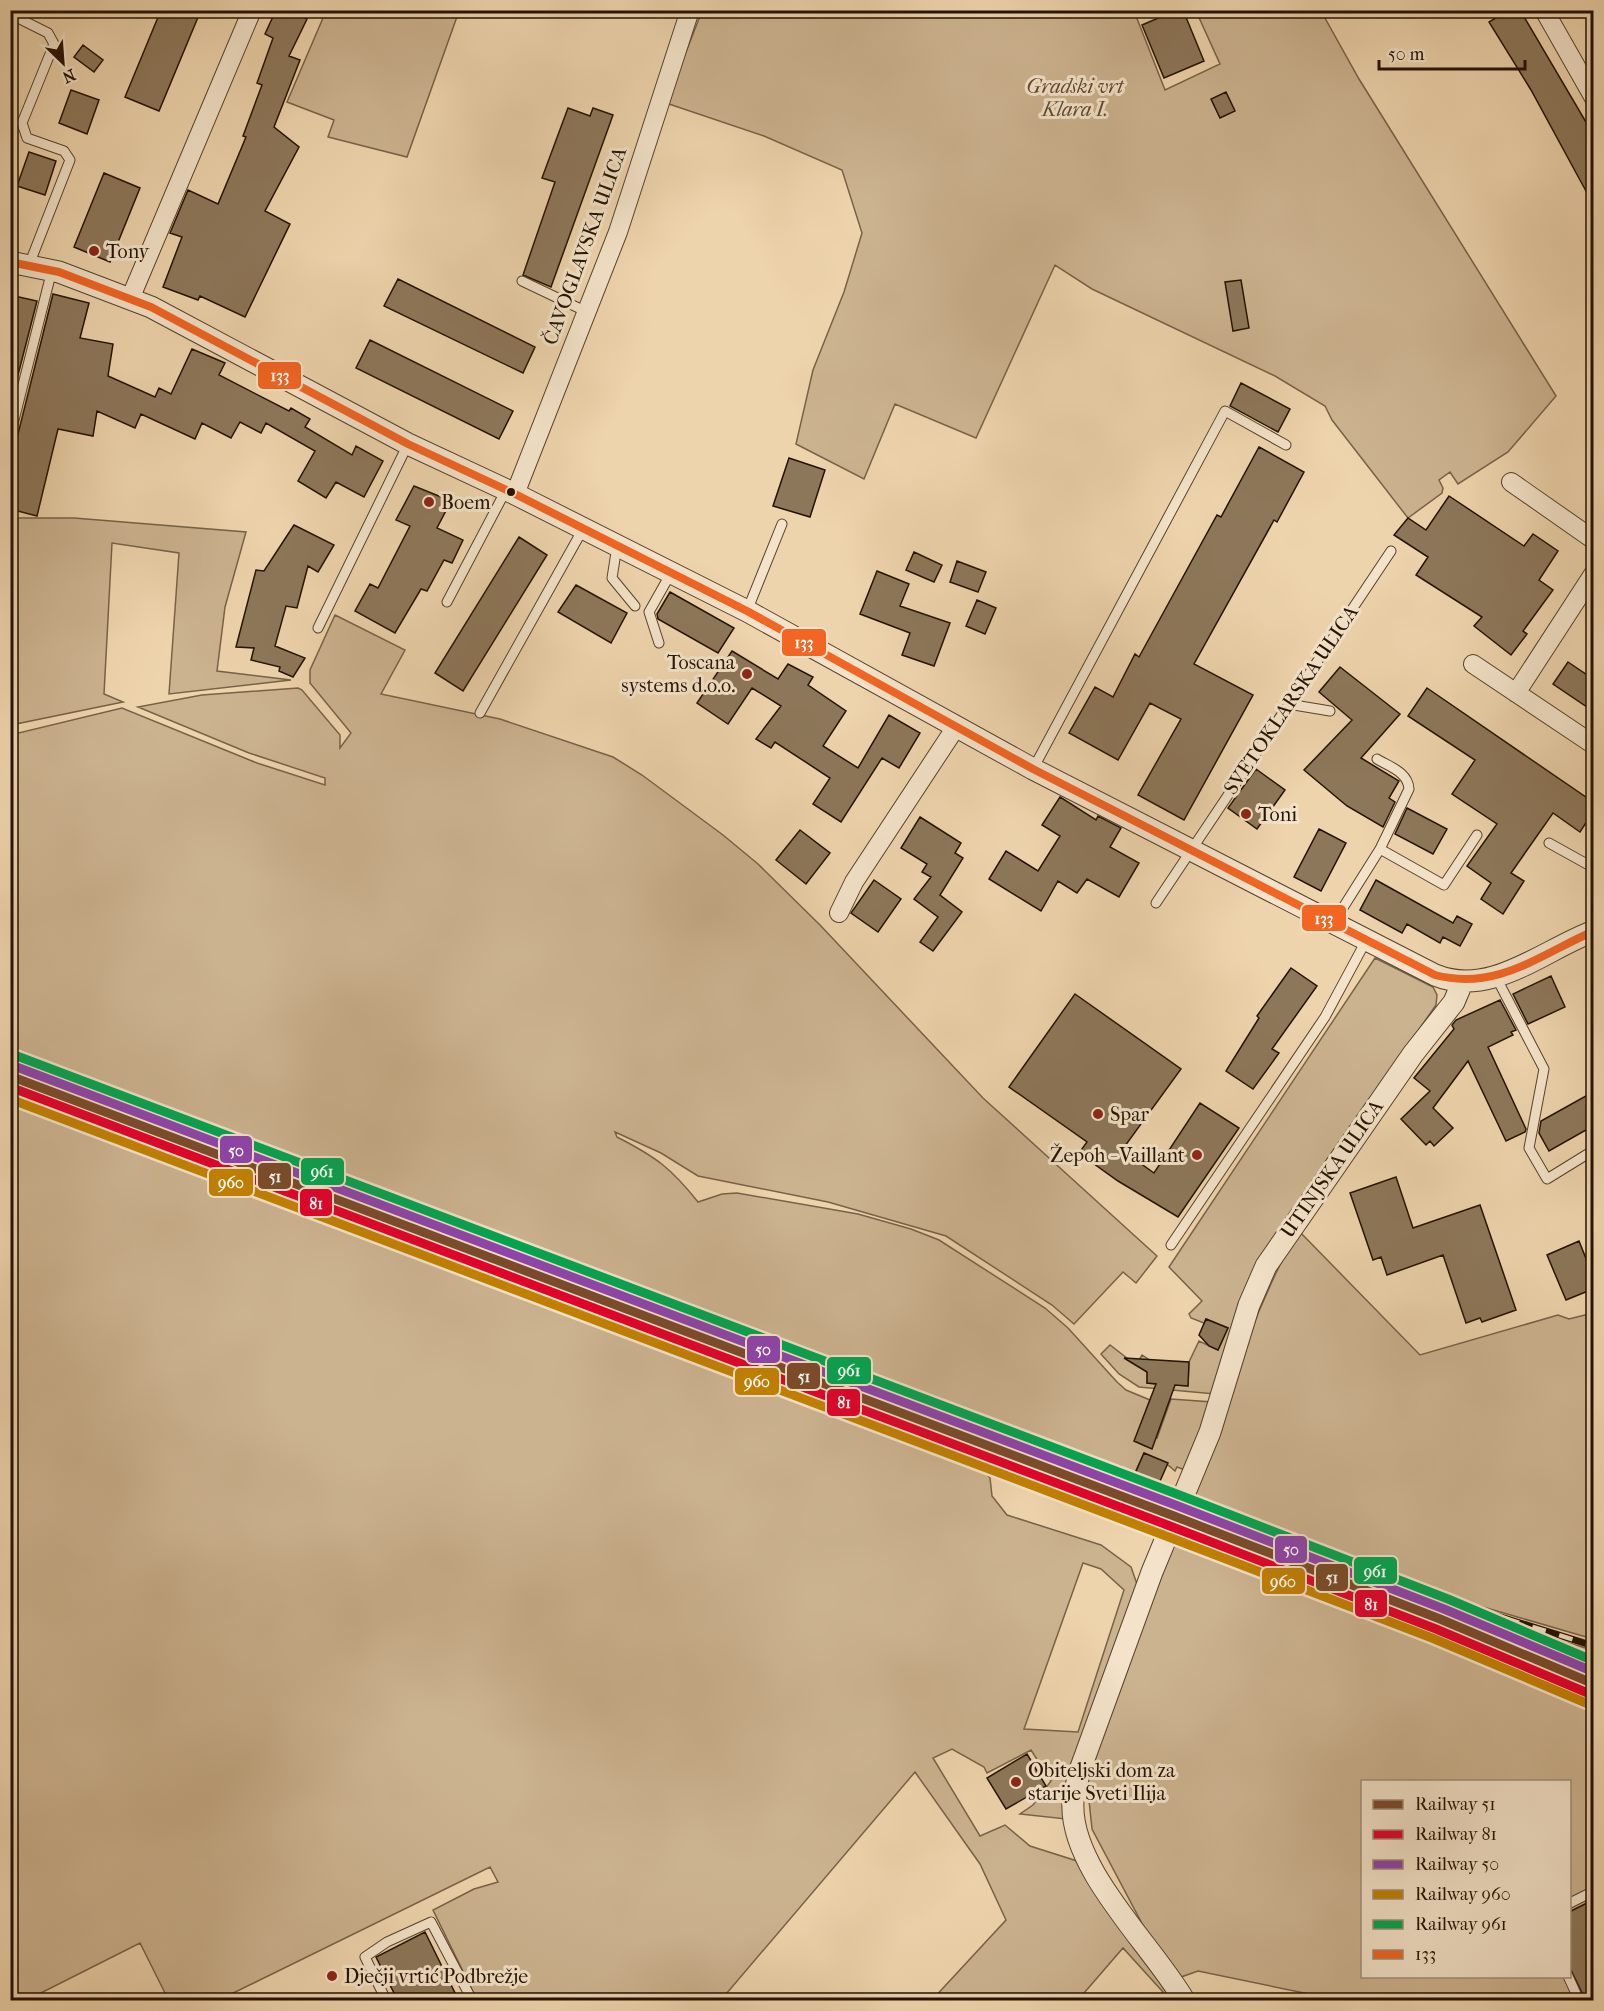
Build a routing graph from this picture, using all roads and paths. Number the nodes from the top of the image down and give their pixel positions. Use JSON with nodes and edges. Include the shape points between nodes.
{"nodes":[{"id":1,"x":23,"y":10,"type":"edge"},
{"id":2,"x":252,"y":10,"type":"edge"},
{"id":3,"x":690,"y":10,"type":"edge"},
{"id":4,"x":1544,"y":10,"type":"edge"},
{"id":5,"x":1587,"y":74,"type":"edge"},
{"id":6,"x":1593,"y":98,"type":"edge"},
{"id":7,"x":20,"y":264,"type":"edge"},
{"id":8,"x":52,"y":270,"type":"junction"},
{"id":9,"x":522,"y":281,"type":"dead end"},
{"id":10,"x":130,"y":299,"type":"junction"},
{"id":11,"x":587,"y":312,"type":"junction"},
{"id":12,"x":10,"y":436,"type":"edge"},
{"id":13,"x":408,"y":444,"type":"junction"},
{"id":14,"x":1286,"y":445,"type":"dead end"},
{"id":15,"x":1511,"y":482,"type":"dead end"},
{"id":16,"x":511,"y":492,"type":"junction"},
{"id":17,"x":782,"y":524,"type":"dead end"},
{"id":18,"x":583,"y":529,"type":"junction"},
{"id":19,"x":1593,"y":540,"type":"edge"},
{"id":20,"x":617,"y":546,"type":"junction"},
{"id":21,"x":1391,"y":551,"type":"dead end"},
{"id":22,"x":671,"y":573,"type":"junction"},
{"id":23,"x":1593,"y":573,"type":"edge"},
{"id":24,"x":447,"y":602,"type":"dead end"},
{"id":25,"x":635,"y":606,"type":"dead end"},
{"id":26,"x":747,"y":611,"type":"junction"},
{"id":27,"x":318,"y":628,"type":"dead end"},
{"id":28,"x":659,"y":643,"type":"dead end"},
{"id":29,"x":1473,"y":664,"type":"dead end"},
{"id":30,"x":1516,"y":693,"type":"junction"},
{"id":31,"x":1288,"y":704,"type":"junction"},
{"id":32,"x":1330,"y":711,"type":"dead end"},
{"id":33,"x":480,"y":713,"type":"dead end"},
{"id":34,"x":956,"y":727,"type":"junction"},
{"id":35,"x":1593,"y":745,"type":"edge"},
{"id":36,"x":1377,"y":759,"type":"dead end"},
{"id":37,"x":1032,"y":769,"type":"junction"},
{"id":38,"x":1477,"y":835,"type":"dead end"},
{"id":39,"x":1549,"y":843,"type":"dead end"},
{"id":40,"x":1191,"y":849,"type":"junction"},
{"id":41,"x":1380,"y":849,"type":"junction"},
{"id":42,"x":1593,"y":868,"type":"edge"},
{"id":43,"x":1156,"y":903,"type":"dead end"},
{"id":44,"x":839,"y":913,"type":"dead end"},
{"id":45,"x":1334,"y":922,"type":"junction"},
{"id":46,"x":1593,"y":931,"type":"edge"},
{"id":47,"x":1367,"y":939,"type":"junction"},
{"id":48,"x":1496,"y":977,"type":"junction"},
{"id":49,"x":1461,"y":983,"type":"junction"},
{"id":50,"x":1593,"y":1150,"type":"edge"},
{"id":51,"x":1171,"y":1245,"type":"dead end"},
{"id":52,"x":1593,"y":1891,"type":"edge"},
{"id":53,"x":1571,"y":1902,"type":"edge"},
{"id":54,"x":1568,"y":1978,"type":"edge"},
{"id":55,"x":386,"y":2001,"type":"edge"},
{"id":56,"x":472,"y":2001,"type":"edge"},
{"id":57,"x":1184,"y":2001,"type":"edge"},
{"id":58,"x":1580,"y":2001,"type":"edge"}],
"edges":[{"from":1,"to":7,"type":"lane","via":[[20,19],[48,33],[54,44],[22,123],[27,138],[64,151],[70,160]]},
{"from":2,"to":10,"type":"street"},
{"from":3,"to":11,"type":"street","name":"ČAVOGLAVSKA ULICA","via":[[618,232]]},
{"from":4,"to":5,"type":"street"},
{"from":5,"to":6,"type":"street"},
{"from":7,"to":8,"type":"street"},
{"from":8,"to":10,"type":"street"},
{"from":8,"to":12,"type":"lane"},
{"from":9,"to":11,"type":"lane"},
{"from":10,"to":13,"type":"street"},
{"from":11,"to":16,"type":"street","name":"ČAVOGLAVSKA ULICA"},
{"from":13,"to":16,"type":"street"},
{"from":13,"to":27,"type":"lane"},
{"from":14,"to":37,"type":"lane","via":[[1226,411]]},
{"from":15,"to":19,"type":"street"},
{"from":16,"to":18,"type":"street"},
{"from":16,"to":24,"type":"lane"},
{"from":17,"to":26,"type":"lane"},
{"from":18,"to":20,"type":"street"},
{"from":18,"to":33,"type":"lane"},
{"from":20,"to":22,"type":"street"},
{"from":20,"to":25,"type":"lane","via":[[612,578]]},
{"from":21,"to":31,"type":"lane","name":"SVETOKLARSKA ULICA"},
{"from":22,"to":26,"type":"street"},
{"from":22,"to":28,"type":"lane","via":[[649,612]]},
{"from":23,"to":30,"type":"street"},
{"from":26,"to":34,"type":"street"},
{"from":29,"to":30,"type":"street"},
{"from":30,"to":35,"type":"street"},
{"from":31,"to":32,"type":"lane"},
{"from":31,"to":40,"type":"lane","name":"SVETOKLARSKA ULICA"},
{"from":34,"to":37,"type":"street"},
{"from":34,"to":44,"type":"street","via":[[854,882]]},
{"from":36,"to":41,"type":"lane","via":[[1404,774],[1409,782]]},
{"from":37,"to":40,"type":"street"},
{"from":38,"to":41,"type":"lane","via":[[1444,885]]},
{"from":39,"to":42,"type":"lane"},
{"from":40,"to":43,"type":"lane","name":"SVETOKLARSKA ULICA"},
{"from":40,"to":45,"type":"street"},
{"from":41,"to":45,"type":"lane"},
{"from":45,"to":47,"type":"street"},
{"from":46,"to":48,"type":"street"},
{"from":47,"to":49,"type":"street","via":[[1435,975]]},
{"from":47,"to":51,"type":"lane","via":[[1325,1017]]},
{"from":48,"to":49,"type":"street"},
{"from":48,"to":50,"type":"lane","via":[[1544,1069],[1529,1148],[1547,1179]]},
{"from":49,"to":57,"type":"street","name":"UTINJSKA ULICA","via":[[1454,1002],[1413,1054],[1266,1266],[1210,1432],[1179,1504],[1080,1770],[1073,1802],[1082,1847],[1103,1888]]},
{"from":52,"to":53,"type":"lane"},
{"from":54,"to":58,"type":"lane"},
{"from":55,"to":56,"type":"lane","via":[[365,1957],[431,1922]]}]}
